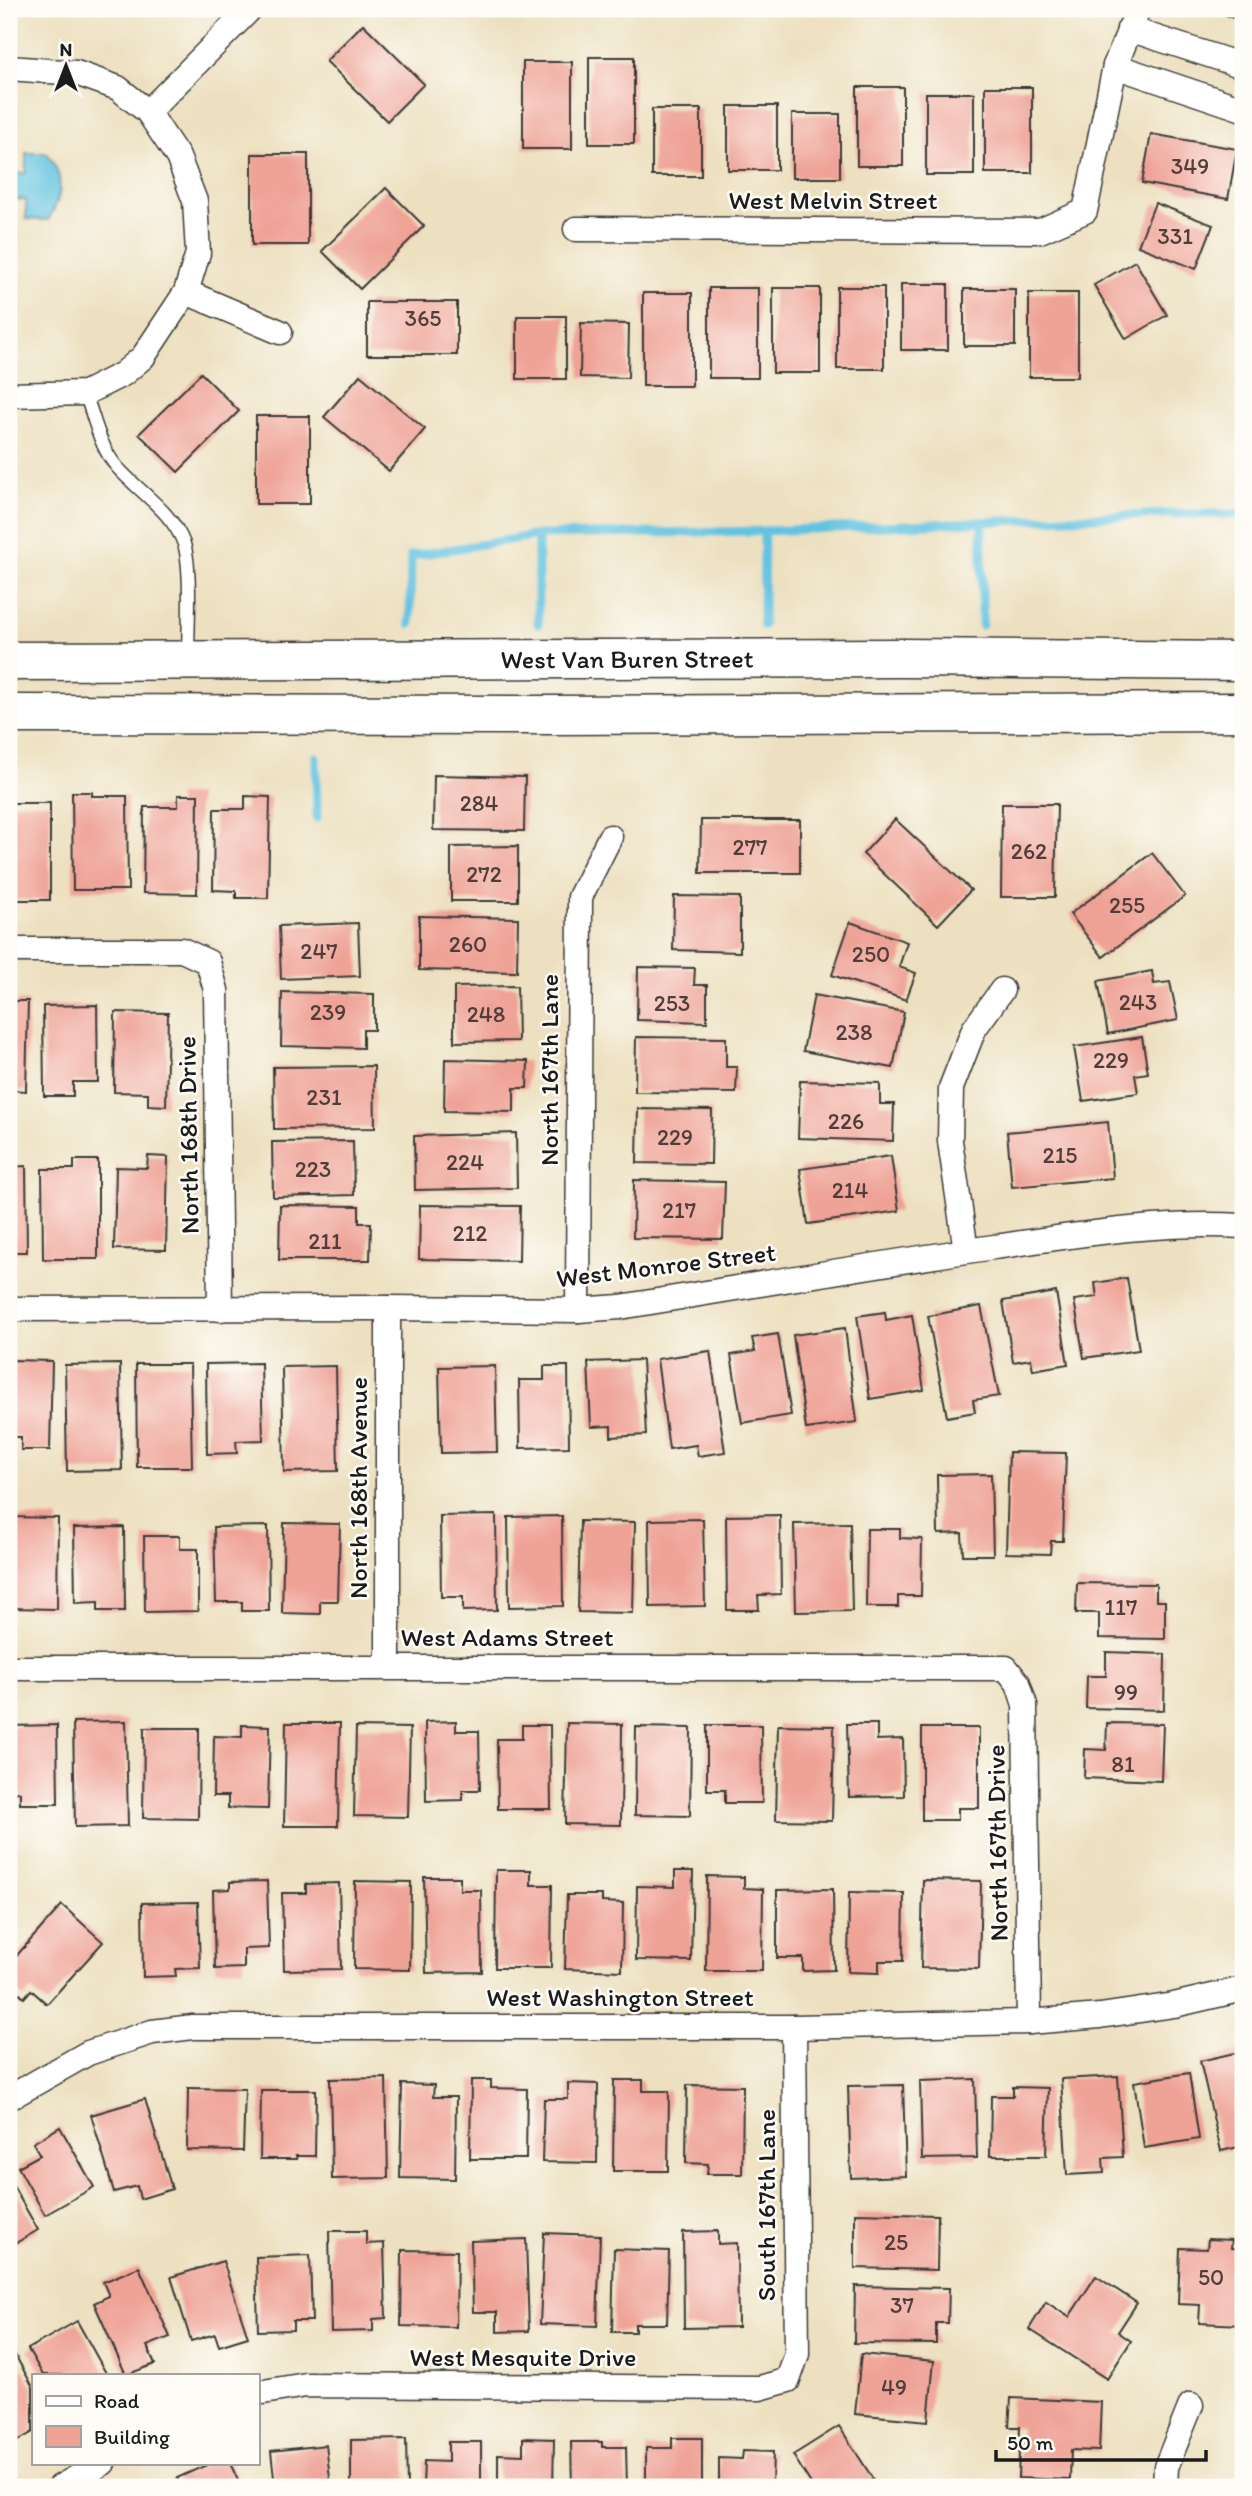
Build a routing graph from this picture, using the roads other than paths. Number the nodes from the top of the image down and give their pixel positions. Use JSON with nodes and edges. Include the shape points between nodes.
{"nodes":[{"id":1,"x":250,"y":9,"type":"edge"},
{"id":2,"x":1133,"y":19,"type":"edge"},
{"id":3,"x":1115,"y":65,"type":"junction"},
{"id":4,"x":1243,"y":66,"type":"edge"},
{"id":5,"x":9,"y":68,"type":"edge"},
{"id":6,"x":1243,"y":109,"type":"edge"},
{"id":7,"x":148,"y":112,"type":"junction"},
{"id":8,"x":576,"y":229,"type":"dead end"},
{"id":9,"x":186,"y":292,"type":"junction"},
{"id":10,"x":280,"y":332,"type":"dead end"},
{"id":11,"x":85,"y":393,"type":"junction"},
{"id":12,"x":9,"y":394,"type":"edge"},
{"id":13,"x":188,"y":660,"type":"junction"},
{"id":14,"x":9,"y":661,"type":"edge"},
{"id":15,"x":1243,"y":661,"type":"edge"},
{"id":16,"x":1243,"y":712,"type":"edge"},
{"id":17,"x":9,"y":714,"type":"edge"},
{"id":18,"x":610,"y":837,"type":"dead end"},
{"id":19,"x":9,"y":950,"type":"edge"},
{"id":20,"x":1002,"y":990,"type":"dead end"},
{"id":21,"x":1243,"y":1226,"type":"edge"},
{"id":22,"x":966,"y":1251,"type":"junction"},
{"id":23,"x":388,"y":1308,"type":"junction"},
{"id":24,"x":9,"y":1309,"type":"edge"},
{"id":25,"x":220,"y":1309,"type":"junction"},
{"id":26,"x":578,"y":1310,"type":"junction"},
{"id":27,"x":388,"y":1667,"type":"junction"},
{"id":28,"x":9,"y":1668,"type":"edge"},
{"id":29,"x":1006,"y":1668,"type":"joint"},
{"id":30,"x":1243,"y":1989,"type":"edge"},
{"id":31,"x":1029,"y":2022,"type":"junction"},
{"id":32,"x":794,"y":2027,"type":"junction"},
{"id":33,"x":9,"y":2098,"type":"edge"},
{"id":34,"x":788,"y":2380,"type":"joint"},
{"id":35,"x":259,"y":2393,"type":"edge"},
{"id":36,"x":1191,"y":2405,"type":"dead end"},
{"id":37,"x":101,"y":2464,"type":"edge"},
{"id":38,"x":60,"y":2487,"type":"edge"},
{"id":39,"x":1165,"y":2487,"type":"edge"}],
"edges":[{"from":1,"to":7,"type":"street"},
{"from":2,"to":3,"type":"street"},
{"from":2,"to":4,"type":"street"},
{"from":3,"to":6,"type":"street"},
{"from":3,"to":8,"type":"street","name":"West Melvin Street","via":[[1085,211],[1040,232]]},
{"from":5,"to":7,"type":"street","via":[[76,73],[118,88]]},
{"from":7,"to":9,"type":"street","via":[[178,157],[195,201],[198,253]]},
{"from":9,"to":10,"type":"street"},
{"from":9,"to":11,"type":"street","via":[[143,357],[123,374]]},
{"from":11,"to":12,"type":"street"},
{"from":11,"to":13,"type":"lane","via":[[107,454],[173,523],[184,544]]},
{"from":13,"to":14,"type":"main road","name":"West Van Buren Street"},
{"from":13,"to":15,"type":"main road","name":"West Van Buren Street"},
{"from":16,"to":17,"type":"main road"},
{"from":18,"to":26,"type":"street","name":"North 167th Lane","via":[[580,897]]},
{"from":19,"to":25,"type":"street","name":"North 168th Drive","via":[[182,950],[208,962],[216,990]]},
{"from":20,"to":22,"type":"street","via":[[974,1029],[951,1088],[950,1141]]},
{"from":21,"to":22,"type":"street","name":"West Monroe Street","via":[[1127,1228]]},
{"from":22,"to":26,"type":"street","name":"West Monroe Street"},
{"from":23,"to":25,"type":"street","name":"West Monroe Street"},
{"from":23,"to":26,"type":"street","name":"West Monroe Street"},
{"from":23,"to":27,"type":"street","name":"North 168th Avenue"},
{"from":24,"to":25,"type":"street","name":"West Monroe Street"},
{"from":27,"to":28,"type":"street","name":"West Adams Street"},
{"from":27,"to":29,"type":"street","name":"West Adams Street"},
{"from":29,"to":31,"type":"street","name":"North 167th Drive","via":[[1026,1705]]},
{"from":30,"to":31,"type":"street","name":"West Washington Street","via":[[1174,2005]]},
{"from":31,"to":32,"type":"street","name":"West Washington Street"},
{"from":32,"to":33,"type":"street","name":"West Washington Street","via":[[193,2026],[152,2032],[88,2053]]},
{"from":32,"to":34,"type":"street","name":"South 167th Lane","via":[[797,2354]]},
{"from":34,"to":35,"type":"street","name":"West Mesquite Drive","via":[[760,2388],[306,2385]]},
{"from":36,"to":39,"type":"street","via":[[1166,2467]]},
{"from":37,"to":38,"type":"street"}]}
